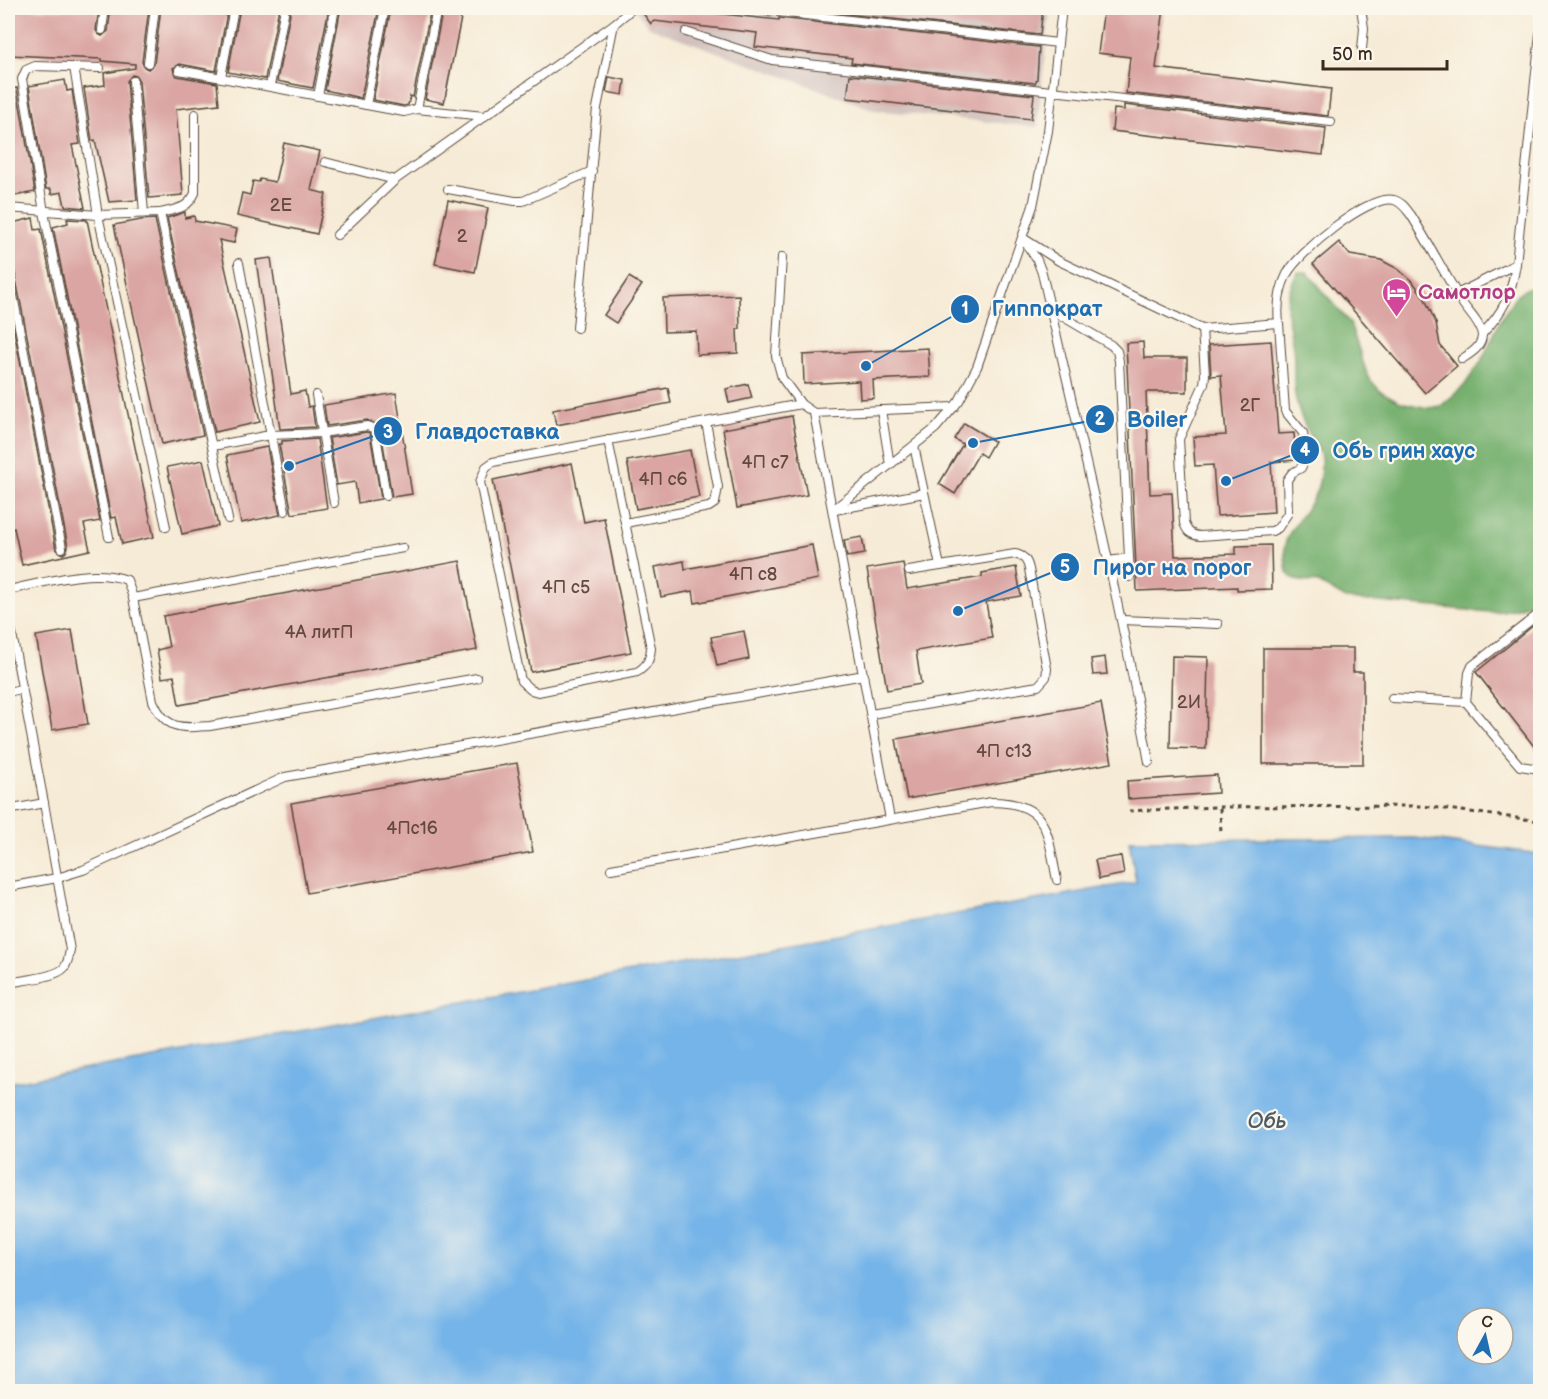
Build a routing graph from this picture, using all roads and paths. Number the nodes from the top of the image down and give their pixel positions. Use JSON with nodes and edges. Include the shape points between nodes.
{"nodes":[{"id":1,"x":105,"y":8,"type":"edge"},
{"id":2,"x":155,"y":8,"type":"edge"},
{"id":3,"x":234,"y":8,"type":"edge"},
{"id":4,"x":285,"y":8,"type":"edge"},
{"id":5,"x":335,"y":8,"type":"edge"},
{"id":6,"x":386,"y":8,"type":"edge"},
{"id":7,"x":437,"y":8,"type":"edge"},
{"id":8,"x":633,"y":8,"type":"edge"},
{"id":9,"x":741,"y":8,"type":"edge"},
{"id":10,"x":1062,"y":8,"type":"edge"},
{"id":11,"x":1361,"y":8,"type":"edge"},
{"id":12,"x":614,"y":24,"type":"junction"},
{"id":13,"x":102,"y":30,"type":"dead end"},
{"id":14,"x":687,"y":32,"type":"dead end"},
{"id":15,"x":1540,"y":34,"type":"edge"},
{"id":16,"x":1058,"y":43,"type":"junction"},
{"id":17,"x":1362,"y":49,"type":"dead end"},
{"id":18,"x":148,"y":63,"type":"dead end"},
{"id":19,"x":74,"y":67,"type":"junction"},
{"id":20,"x":100,"y":68,"type":"dead end"},
{"id":21,"x":179,"y":70,"type":"dead end"},
{"id":22,"x":221,"y":77,"type":"junction"},
{"id":23,"x":133,"y":81,"type":"dead end"},
{"id":24,"x":270,"y":86,"type":"junction"},
{"id":25,"x":1053,"y":92,"type":"junction"},
{"id":26,"x":318,"y":96,"type":"junction"},
{"id":27,"x":366,"y":105,"type":"junction"},
{"id":28,"x":417,"y":109,"type":"junction"},
{"id":29,"x":195,"y":114,"type":"dead end"},
{"id":30,"x":485,"y":116,"type":"junction"},
{"id":31,"x":1331,"y":122,"type":"dead end"},
{"id":32,"x":325,"y":162,"type":"dead end"},
{"id":33,"x":592,"y":171,"type":"junction"},
{"id":34,"x":395,"y":180,"type":"junction"},
{"id":35,"x":448,"y":189,"type":"dead end"},
{"id":36,"x":8,"y":208,"type":"edge"},
{"id":37,"x":44,"y":212,"type":"junction"},
{"id":38,"x":144,"y":213,"type":"junction"},
{"id":39,"x":160,"y":213,"type":"junction"},
{"id":40,"x":98,"y":215,"type":"junction"},
{"id":41,"x":337,"y":235,"type":"dead end"},
{"id":42,"x":1023,"y":238,"type":"junction"},
{"id":43,"x":782,"y":256,"type":"dead end"},
{"id":44,"x":239,"y":263,"type":"dead end"},
{"id":45,"x":1516,"y":264,"type":"junction"},
{"id":46,"x":8,"y":270,"type":"edge"},
{"id":47,"x":1457,"y":294,"type":"junction"},
{"id":48,"x":1050,"y":309,"type":"junction"},
{"id":49,"x":1279,"y":324,"type":"junction"},
{"id":50,"x":577,"y":328,"type":"dead end"},
{"id":51,"x":1202,"y":329,"type":"junction"},
{"id":52,"x":1482,"y":334,"type":"junction"},
{"id":53,"x":1462,"y":359,"type":"dead end"},
{"id":54,"x":316,"y":395,"type":"dead end"},
{"id":55,"x":801,"y":404,"type":"junction"},
{"id":56,"x":954,"y":407,"type":"junction"},
{"id":57,"x":881,"y":410,"type":"junction"},
{"id":58,"x":814,"y":413,"type":"junction"},
{"id":59,"x":706,"y":422,"type":"junction"},
{"id":60,"x":322,"y":433,"type":"junction"},
{"id":61,"x":270,"y":435,"type":"junction"},
{"id":62,"x":608,"y":440,"type":"junction"},
{"id":63,"x":213,"y":446,"type":"junction"},
{"id":64,"x":914,"y":446,"type":"junction"},
{"id":65,"x":890,"y":465,"type":"junction"},
{"id":66,"x":924,"y":493,"type":"junction"},
{"id":67,"x":386,"y":496,"type":"dead end"},
{"id":68,"x":334,"y":503,"type":"dead end"},
{"id":69,"x":833,"y":510,"type":"junction"},
{"id":70,"x":285,"y":511,"type":"dead end"},
{"id":71,"x":228,"y":519,"type":"dead end"},
{"id":72,"x":625,"y":523,"type":"junction"},
{"id":73,"x":166,"y":527,"type":"dead end"},
{"id":74,"x":109,"y":537,"type":"dead end"},
{"id":75,"x":63,"y":548,"type":"dead end"},
{"id":76,"x":403,"y":548,"type":"dead end"},
{"id":77,"x":1129,"y":558,"type":"junction"},
{"id":78,"x":1109,"y":561,"type":"junction"},
{"id":79,"x":940,"y":566,"type":"junction"},
{"id":80,"x":909,"y":571,"type":"dead end"},
{"id":81,"x":1130,"y":577,"type":"dead end"},
{"id":82,"x":8,"y":590,"type":"edge"},
{"id":83,"x":133,"y":598,"type":"junction"},
{"id":84,"x":8,"y":613,"type":"edge"},
{"id":85,"x":1540,"y":613,"type":"edge"},
{"id":86,"x":1122,"y":620,"type":"junction"},
{"id":87,"x":1218,"y":624,"type":"dead end"},
{"id":88,"x":864,"y":675,"type":"junction"},
{"id":89,"x":477,"y":678,"type":"dead end"},
{"id":90,"x":21,"y":689,"type":"junction"},
{"id":91,"x":8,"y":692,"type":"edge"},
{"id":92,"x":1392,"y":698,"type":"dead end"},
{"id":93,"x":1466,"y":702,"type":"junction"},
{"id":94,"x":871,"y":714,"type":"junction"},
{"id":95,"x":1149,"y":762,"type":"dead end"},
{"id":96,"x":1540,"y":770,"type":"edge"},
{"id":97,"x":44,"y":804,"type":"junction"},
{"id":98,"x":1220,"y":807,"type":"junction"},
{"id":99,"x":8,"y":810,"type":"edge"},
{"id":100,"x":1129,"y":811,"type":"dead end"},
{"id":101,"x":890,"y":819,"type":"junction"},
{"id":102,"x":1540,"y":821,"type":"edge"},
{"id":103,"x":1221,"y":834,"type":"dead end"},
{"id":104,"x":611,"y":869,"type":"dead end"},
{"id":105,"x":57,"y":878,"type":"junction"},
{"id":106,"x":1057,"y":880,"type":"dead end"},
{"id":107,"x":8,"y":887,"type":"edge"},
{"id":108,"x":8,"y":983,"type":"edge"}],
"edges":[{"from":1,"to":13,"type":"lane"},
{"from":2,"to":18,"type":"lane"},
{"from":3,"to":22,"type":"lane"},
{"from":4,"to":24,"type":"lane"},
{"from":5,"to":26,"type":"lane"},
{"from":6,"to":27,"type":"lane"},
{"from":7,"to":28,"type":"lane"},
{"from":8,"to":12,"type":"lane"},
{"from":9,"to":16,"type":"lane"},
{"from":10,"to":16,"type":"lane"},
{"from":11,"to":17,"type":"lane"},
{"from":12,"to":30,"type":"lane"},
{"from":12,"to":33,"type":"lane","via":[[597,108]]},
{"from":14,"to":25,"type":"lane","via":[[772,60]]},
{"from":15,"to":45,"type":"lane"},
{"from":16,"to":25,"type":"lane"},
{"from":19,"to":20,"type":"lane"},
{"from":19,"to":37,"type":"lane","via":[[35,66],[26,69],[22,79]]},
{"from":19,"to":40,"type":"lane"},
{"from":21,"to":22,"type":"lane"},
{"from":22,"to":24,"type":"lane"},
{"from":23,"to":38,"type":"lane"},
{"from":24,"to":26,"type":"lane"},
{"from":25,"to":31,"type":"lane"},
{"from":25,"to":42,"type":"lane","via":[[1042,167]]},
{"from":26,"to":27,"type":"lane"},
{"from":27,"to":28,"type":"lane","via":[[404,112]]},
{"from":28,"to":30,"type":"lane"},
{"from":29,"to":39,"type":"lane","via":[[195,193],[184,208]]},
{"from":30,"to":34,"type":"lane"},
{"from":32,"to":34,"type":"lane"},
{"from":33,"to":35,"type":"lane","via":[[523,201]]},
{"from":33,"to":50,"type":"lane"},
{"from":34,"to":41,"type":"lane"},
{"from":36,"to":37,"type":"lane"},
{"from":37,"to":40,"type":"lane"},
{"from":37,"to":74,"type":"lane"},
{"from":38,"to":39,"type":"lane"},
{"from":38,"to":40,"type":"lane"},
{"from":39,"to":63,"type":"lane"},
{"from":40,"to":73,"type":"lane"},
{"from":42,"to":48,"type":"lane","via":[[1042,273]]},
{"from":42,"to":51,"type":"lane","via":[[1059,261]]},
{"from":42,"to":56,"type":"lane","via":[[977,367]]},
{"from":43,"to":55,"type":"lane","via":[[776,356],[782,378]]},
{"from":44,"to":61,"type":"lane"},
{"from":45,"to":47,"type":"lane"},
{"from":45,"to":52,"type":"lane","via":[[1508,298]]},
{"from":46,"to":75,"type":"lane"},
{"from":47,"to":49,"type":"lane","via":[[1411,215],[1395,200],[1385,199],[1353,212],[1296,261],[1281,288]]},
{"from":47,"to":52,"type":"lane"},
{"from":48,"to":77,"type":"lane","via":[[1116,351]]},
{"from":48,"to":78,"type":"lane"},
{"from":49,"to":51,"type":"lane"},
{"from":49,"to":51,"type":"lane","via":[[1285,411],[1304,433],[1306,457],[1305,464],[1287,480],[1288,513],[1272,531],[1200,536],[1192,535],[1184,523],[1179,439],[1205,375]]},
{"from":52,"to":53,"type":"lane","via":[[1476,350]]},
{"from":54,"to":60,"type":"lane"},
{"from":55,"to":58,"type":"lane"},
{"from":55,"to":59,"type":"lane"},
{"from":56,"to":57,"type":"lane"},
{"from":56,"to":64,"type":"lane"},
{"from":57,"to":58,"type":"lane"},
{"from":57,"to":65,"type":"lane"},
{"from":58,"to":69,"type":"lane"},
{"from":59,"to":62,"type":"lane"},
{"from":59,"to":72,"type":"lane","via":[[718,487],[715,503]]},
{"from":60,"to":61,"type":"lane"},
{"from":60,"to":67,"type":"lane","via":[[367,426],[375,429]]},
{"from":60,"to":68,"type":"lane"},
{"from":61,"to":63,"type":"lane"},
{"from":61,"to":70,"type":"lane"},
{"from":62,"to":72,"type":"lane"},
{"from":62,"to":72,"type":"lane","via":[[494,462],[482,475],[480,482],[520,681],[531,690],[538,692],[637,672],[650,659]]},
{"from":63,"to":71,"type":"lane"},
{"from":64,"to":65,"type":"lane"},
{"from":64,"to":66,"type":"lane"},
{"from":65,"to":69,"type":"lane"},
{"from":66,"to":69,"type":"lane"},
{"from":66,"to":79,"type":"lane"},
{"from":69,"to":88,"type":"lane"},
{"from":76,"to":83,"type":"lane"},
{"from":77,"to":78,"type":"lane"},
{"from":77,"to":81,"type":"lane"},
{"from":78,"to":86,"type":"lane"},
{"from":79,"to":80,"type":"lane"},
{"from":79,"to":94,"type":"lane","via":[[1022,556],[1029,569],[1046,677],[1038,686]]},
{"from":82,"to":83,"type":"lane","via":[[111,574],[127,580]]},
{"from":83,"to":89,"type":"lane","via":[[153,701],[160,716],[170,724],[187,728]]},
{"from":84,"to":90,"type":"lane"},
{"from":85,"to":93,"type":"lane","via":[[1472,666]]},
{"from":86,"to":87,"type":"lane"},
{"from":86,"to":95,"type":"lane"},
{"from":88,"to":94,"type":"lane"},
{"from":88,"to":105,"type":"lane","via":[[285,777]]},
{"from":90,"to":91,"type":"lane"},
{"from":90,"to":97,"type":"lane"},
{"from":92,"to":93,"type":"lane"},
{"from":93,"to":96,"type":"lane","via":[[1520,766]]},
{"from":94,"to":101,"type":"lane"},
{"from":97,"to":99,"type":"lane"},
{"from":97,"to":105,"type":"lane"},
{"from":98,"to":100,"type":"path"},
{"from":98,"to":102,"type":"path","via":[[1423,806]]},
{"from":98,"to":103,"type":"path"},
{"from":101,"to":104,"type":"lane"},
{"from":101,"to":106,"type":"lane","via":[[991,802],[1021,805],[1037,816],[1046,829]]},
{"from":105,"to":107,"type":"lane"},
{"from":105,"to":108,"type":"lane","via":[[70,950],[68,960],[55,974]]}]}
